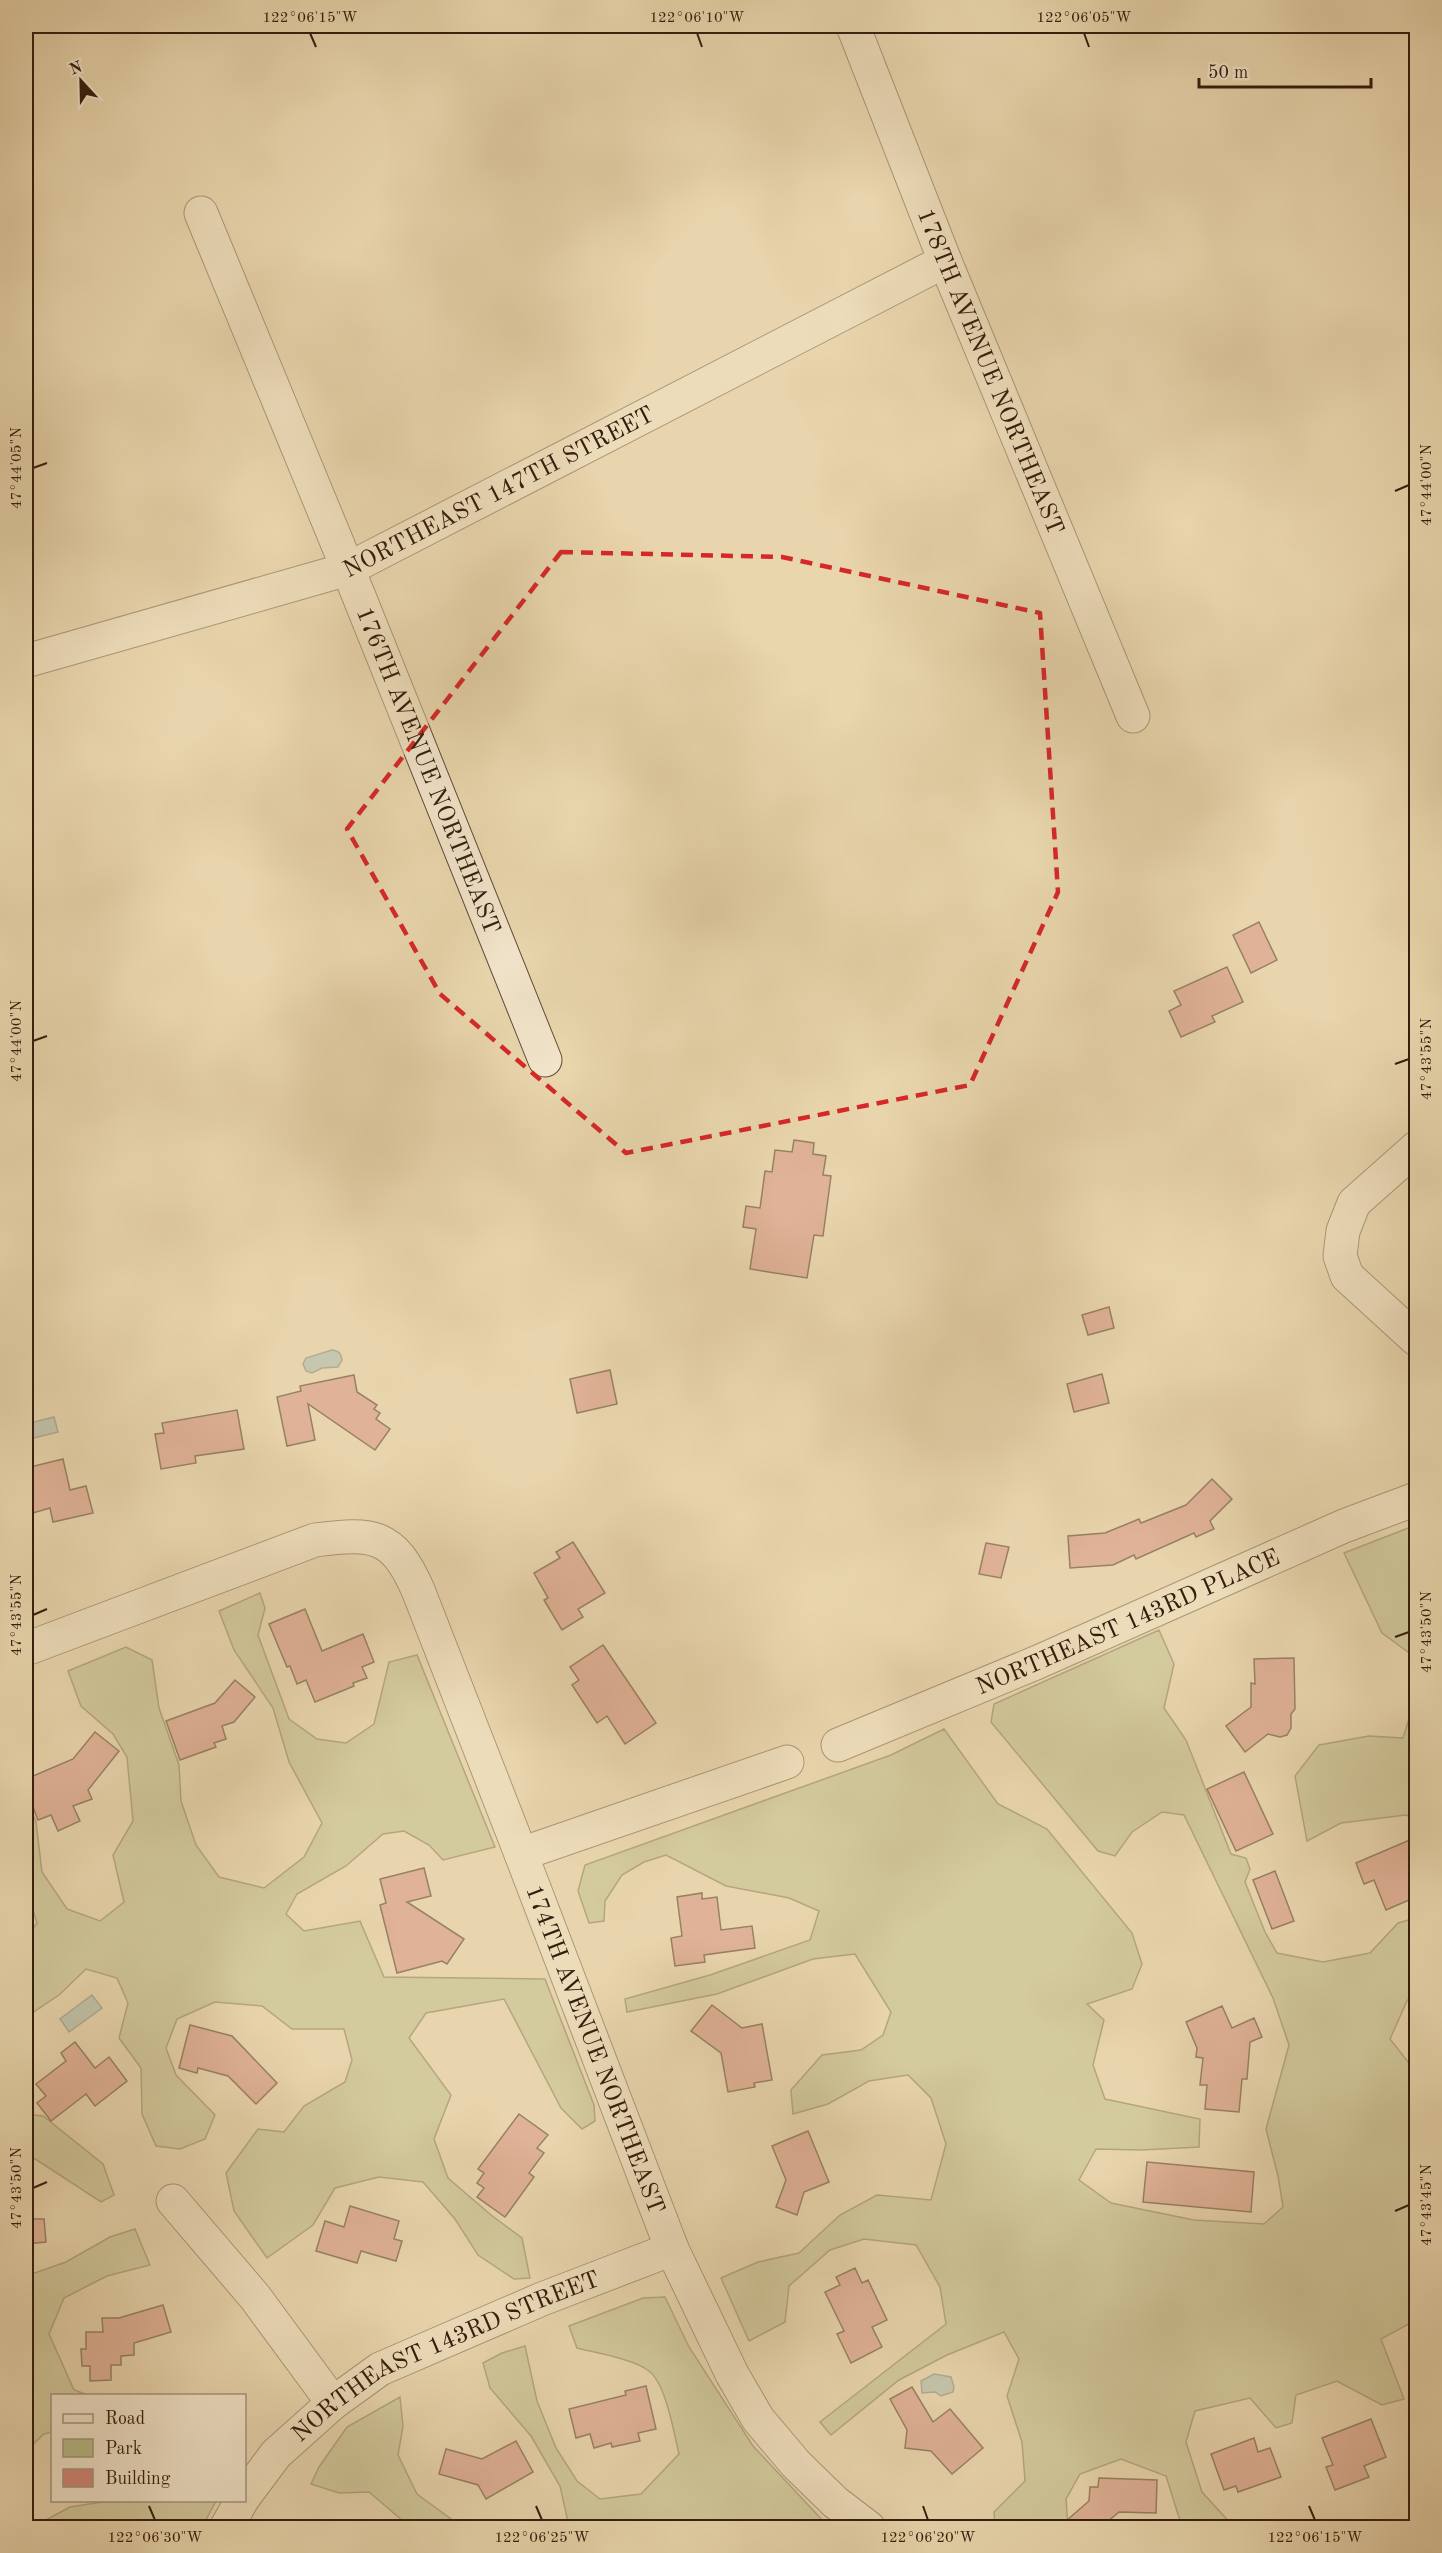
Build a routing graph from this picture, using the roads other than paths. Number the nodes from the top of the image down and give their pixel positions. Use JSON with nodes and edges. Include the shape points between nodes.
{"nodes":[{"id":1,"x":853,"y":26,"type":"edge"},
{"id":2,"x":201,"y":213,"type":"dead end"},
{"id":3,"x":945,"y":261,"type":"junction"},
{"id":4,"x":348,"y":569,"type":"junction"},
{"id":5,"x":26,"y":661,"type":"edge"},
{"id":6,"x":1133,"y":716,"type":"dead end"},
{"id":7,"x":545,"y":1060,"type":"dead end"},
{"id":8,"x":1416,"y":1148,"type":"edge"},
{"id":9,"x":1416,"y":1339,"type":"edge"},
{"id":10,"x":1416,"y":1499,"type":"edge"},
{"id":11,"x":26,"y":1649,"type":"edge"},
{"id":12,"x":838,"y":1745,"type":"dead end"},
{"id":13,"x":787,"y":1762,"type":"dead end"},
{"id":14,"x":521,"y":1854,"type":"junction"},
{"id":15,"x":173,"y":2201,"type":"dead end"},
{"id":16,"x":672,"y":2249,"type":"junction"},
{"id":17,"x":333,"y":2403,"type":"junction"},
{"id":18,"x":246,"y":2494,"type":"edge"},
{"id":19,"x":241,"y":2502,"type":"edge"},
{"id":20,"x":226,"y":2528,"type":"edge"},
{"id":21,"x":869,"y":2528,"type":"edge"}],
"edges":[{"from":1,"to":3,"type":"street","name":"178TH AVENUE NORTHEAST"},
{"from":2,"to":4,"type":"street","name":"176TH AVENUE NORTHEAST"},
{"from":3,"to":4,"type":"street","name":"NORTHEAST 147TH STREET"},
{"from":3,"to":6,"type":"street","name":"178TH AVENUE NORTHEAST"},
{"from":4,"to":5,"type":"street","name":"NORTHEAST 147TH STREET"},
{"from":4,"to":7,"type":"street","name":"176TH AVENUE NORTHEAST"},
{"from":8,"to":9,"type":"street","via":[[1354,1203],[1343,1231],[1340,1256],[1347,1276]]},
{"from":10,"to":12,"type":"street","name":"NORTHEAST 143RD PLACE","via":[[1344,1526],[1038,1662]]},
{"from":11,"to":14,"type":"street","name":"174TH AVENUE NORTHEAST","via":[[315,1540],[375,1538],[395,1551],[408,1568]]},
{"from":13,"to":14,"type":"street"},
{"from":14,"to":16,"type":"street","name":"174TH AVENUE NORTHEAST"},
{"from":15,"to":17,"type":"street","via":[[255,2296]]},
{"from":16,"to":17,"type":"street","name":"NORTHEAST 143RD STREET","via":[[542,2299],[380,2369]]},
{"from":16,"to":21,"type":"street","name":"174TH AVENUE NORTHEAST","via":[[758,2419],[796,2464]]},
{"from":17,"to":18,"type":"street","name":"NORTHEAST 143RD STREET","via":[[276,2454]]},
{"from":19,"to":20,"type":"street"}]}
